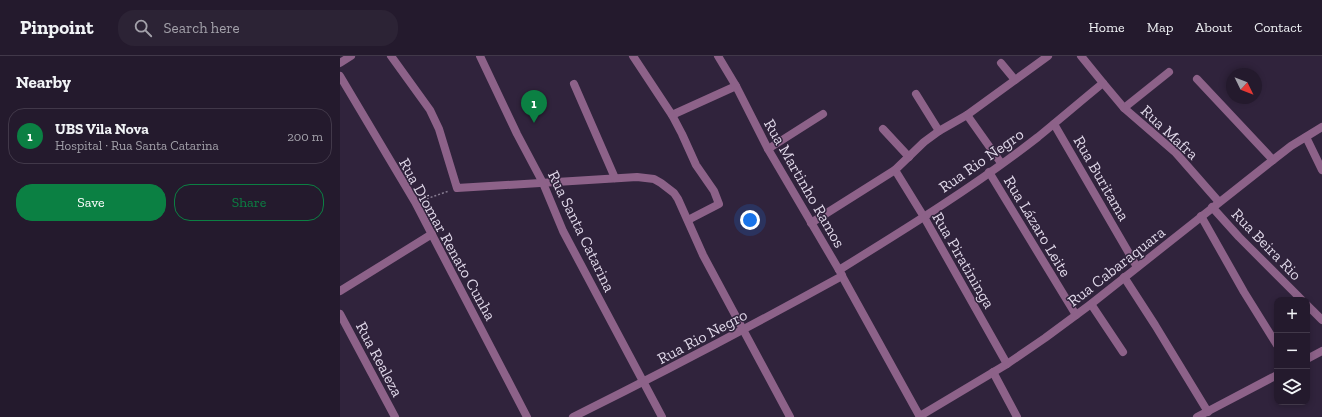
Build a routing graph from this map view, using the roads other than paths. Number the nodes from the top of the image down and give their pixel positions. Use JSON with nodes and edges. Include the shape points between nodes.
{"nodes":[{"id":1,"x":351,"y":56,"type":"edge"},
{"id":2,"x":391,"y":56,"type":"edge"},
{"id":3,"x":480,"y":56,"type":"edge"},
{"id":4,"x":633,"y":56,"type":"edge"},
{"id":5,"x":718,"y":56,"type":"edge"},
{"id":6,"x":1048,"y":56,"type":"edge"},
{"id":7,"x":1081,"y":56,"type":"edge"},
{"id":8,"x":340,"y":63,"type":"edge"},
{"id":9,"x":1001,"y":63,"type":"dead end"},
{"id":10,"x":1170,"y":72,"type":"dead end"},
{"id":11,"x":340,"y":76,"type":"edge"},
{"id":12,"x":1197,"y":79,"type":"dead end"},
{"id":13,"x":1015,"y":80,"type":"junction"},
{"id":14,"x":1103,"y":82,"type":"junction"},
{"id":15,"x":574,"y":84,"type":"dead end"},
{"id":16,"x":736,"y":86,"type":"junction"},
{"id":17,"x":916,"y":94,"type":"dead end"},
{"id":18,"x":1124,"y":108,"type":"junction"},
{"id":19,"x":823,"y":114,"type":"dead end"},
{"id":20,"x":672,"y":115,"type":"junction"},
{"id":21,"x":967,"y":115,"type":"junction"},
{"id":22,"x":1054,"y":124,"type":"junction"},
{"id":23,"x":1322,"y":127,"type":"edge"},
{"id":24,"x":883,"y":129,"type":"dead end"},
{"id":25,"x":939,"y":131,"type":"junction"},
{"id":26,"x":1306,"y":137,"type":"junction"},
{"id":27,"x":768,"y":149,"type":"junction"},
{"id":28,"x":909,"y":157,"type":"junction"},
{"id":29,"x":1273,"y":160,"type":"junction"},
{"id":30,"x":1002,"y":163,"type":"junction"},
{"id":31,"x":896,"y":170,"type":"junction"},
{"id":32,"x":1322,"y":170,"type":"edge"},
{"id":33,"x":989,"y":172,"type":"junction"},
{"id":34,"x":615,"y":178,"type":"junction"},
{"id":35,"x":543,"y":183,"type":"junction"},
{"id":36,"x":1215,"y":204,"type":"junction"},
{"id":37,"x":1201,"y":216,"type":"junction"},
{"id":38,"x":924,"y":217,"type":"junction"},
{"id":39,"x":688,"y":220,"type":"junction"},
{"id":40,"x":811,"y":223,"type":"junction"},
{"id":41,"x":432,"y":234,"type":"junction"},
{"id":42,"x":1137,"y":267,"type":"junction"},
{"id":43,"x":841,"y":273,"type":"junction"},
{"id":44,"x":1124,"y":277,"type":"junction"},
{"id":45,"x":340,"y":290,"type":"edge"},
{"id":46,"x":1299,"y":297,"type":"edge"},
{"id":47,"x":1091,"y":304,"type":"junction"},
{"id":48,"x":1310,"y":308,"type":"edge"},
{"id":49,"x":340,"y":314,"type":"edge"},
{"id":50,"x":1076,"y":315,"type":"junction"},
{"id":51,"x":1322,"y":320,"type":"edge"},
{"id":52,"x":744,"y":330,"type":"junction"},
{"id":53,"x":1274,"y":340,"type":"edge"},
{"id":54,"x":1322,"y":351,"type":"edge"},
{"id":55,"x":1123,"y":352,"type":"dead end"},
{"id":56,"x":1310,"y":357,"type":"edge"},
{"id":57,"x":1007,"y":364,"type":"junction"},
{"id":58,"x":993,"y":372,"type":"junction"},
{"id":59,"x":1274,"y":377,"type":"edge"},
{"id":60,"x":644,"y":382,"type":"junction"},
{"id":61,"x":1208,"y":412,"type":"junction"},
{"id":62,"x":395,"y":417,"type":"edge"},
{"id":63,"x":527,"y":417,"type":"edge"},
{"id":64,"x":574,"y":417,"type":"edge"},
{"id":65,"x":662,"y":417,"type":"edge"},
{"id":66,"x":790,"y":417,"type":"edge"},
{"id":67,"x":920,"y":417,"type":"edge"},
{"id":68,"x":1017,"y":417,"type":"edge"},
{"id":69,"x":1197,"y":417,"type":"edge"}],
"edges":[{"from":1,"to":8,"type":"street"},
{"from":2,"to":35,"type":"street","via":[[430,110],[439,129],[457,188]]},
{"from":3,"to":35,"type":"street","name":"Rua Santa Catarina"},
{"from":4,"to":20,"type":"street"},
{"from":5,"to":16,"type":"street","name":"Rua Martinho Ramos"},
{"from":6,"to":13,"type":"street"},
{"from":7,"to":14,"type":"street"},
{"from":9,"to":13,"type":"street"},
{"from":10,"to":18,"type":"street"},
{"from":11,"to":41,"type":"street","name":"Rua Diomar Renato Cunha"},
{"from":12,"to":29,"type":"street"},
{"from":13,"to":21,"type":"street"},
{"from":14,"to":18,"type":"street","name":"Rua Mafra"},
{"from":14,"to":22,"type":"street","name":"Rua Rio Negro"},
{"from":15,"to":34,"type":"street"},
{"from":16,"to":20,"type":"street"},
{"from":16,"to":27,"type":"street","name":"Rua Martinho Ramos"},
{"from":17,"to":25,"type":"street"},
{"from":18,"to":36,"type":"street","name":"Rua Mafra","via":[[1176,153]]},
{"from":19,"to":27,"type":"street"},
{"from":20,"to":39,"type":"street","via":[[696,165],[714,191],[719,204]]},
{"from":21,"to":25,"type":"street"},
{"from":21,"to":30,"type":"street"},
{"from":22,"to":30,"type":"street","name":"Rua Rio Negro"},
{"from":22,"to":42,"type":"street","name":"Rua Buritama"},
{"from":23,"to":26,"type":"street","name":"Rua Cabaraquara"},
{"from":24,"to":28,"type":"street"},
{"from":25,"to":28,"type":"street"},
{"from":26,"to":29,"type":"street","name":"Rua Cabaraquara"},
{"from":26,"to":32,"type":"street"},
{"from":27,"to":40,"type":"street","name":"Rua Martinho Ramos"},
{"from":28,"to":31,"type":"street"},
{"from":29,"to":36,"type":"street","name":"Rua Cabaraquara"},
{"from":30,"to":33,"type":"street","name":"Rua Rio Negro"},
{"from":31,"to":38,"type":"street","name":"Rua Piratininga"},
{"from":31,"to":40,"type":"street"},
{"from":33,"to":38,"type":"street","name":"Rua Rio Negro"},
{"from":33,"to":50,"type":"street","name":"Rua Lázaro Leite"},
{"from":34,"to":35,"type":"street"},
{"from":34,"to":39,"type":"street","via":[[646,178],[661,183],[674,193]]},
{"from":35,"to":60,"type":"street","name":"Rua Santa Catarina","via":[[563,231]]},
{"from":36,"to":37,"type":"street","name":"Rua Cabaraquara"},
{"from":36,"to":46,"type":"street","name":"Rua Beira Rio","via":[[1243,241]]},
{"from":37,"to":42,"type":"street","name":"Rua Cabaraquara"},
{"from":37,"to":53,"type":"street"},
{"from":38,"to":43,"type":"street","name":"Rua Rio Negro"},
{"from":38,"to":57,"type":"street","name":"Rua Piratininga"},
{"from":39,"to":52,"type":"street"},
{"from":40,"to":43,"type":"street","name":"Rua Martinho Ramos"},
{"from":41,"to":45,"type":"street"},
{"from":41,"to":63,"type":"street","name":"Rua Diomar Renato Cunha"},
{"from":42,"to":44,"type":"street","name":"Rua Cabaraquara"},
{"from":43,"to":52,"type":"street","name":"Rua Rio Negro"},
{"from":43,"to":67,"type":"street","name":"Rua Martinho Ramos"},
{"from":44,"to":47,"type":"street","name":"Rua Cabaraquara"},
{"from":44,"to":61,"type":"street"},
{"from":47,"to":50,"type":"street","name":"Rua Cabaraquara"},
{"from":47,"to":55,"type":"street"},
{"from":48,"to":51,"type":"street"},
{"from":49,"to":62,"type":"street","name":"Rua Realeza"},
{"from":50,"to":57,"type":"street","name":"Rua Cabaraquara"},
{"from":52,"to":60,"type":"street","name":"Rua Rio Negro"},
{"from":52,"to":66,"type":"street"},
{"from":54,"to":56,"type":"street"},
{"from":57,"to":58,"type":"street","name":"Rua Cabaraquara"},
{"from":58,"to":67,"type":"street","name":"Rua Cabaraquara"},
{"from":58,"to":68,"type":"street"},
{"from":59,"to":61,"type":"street"},
{"from":60,"to":64,"type":"street","name":"Rua Rio Negro"},
{"from":60,"to":65,"type":"street","name":"Rua Santa Catarina"},
{"from":61,"to":69,"type":"street"}]}
